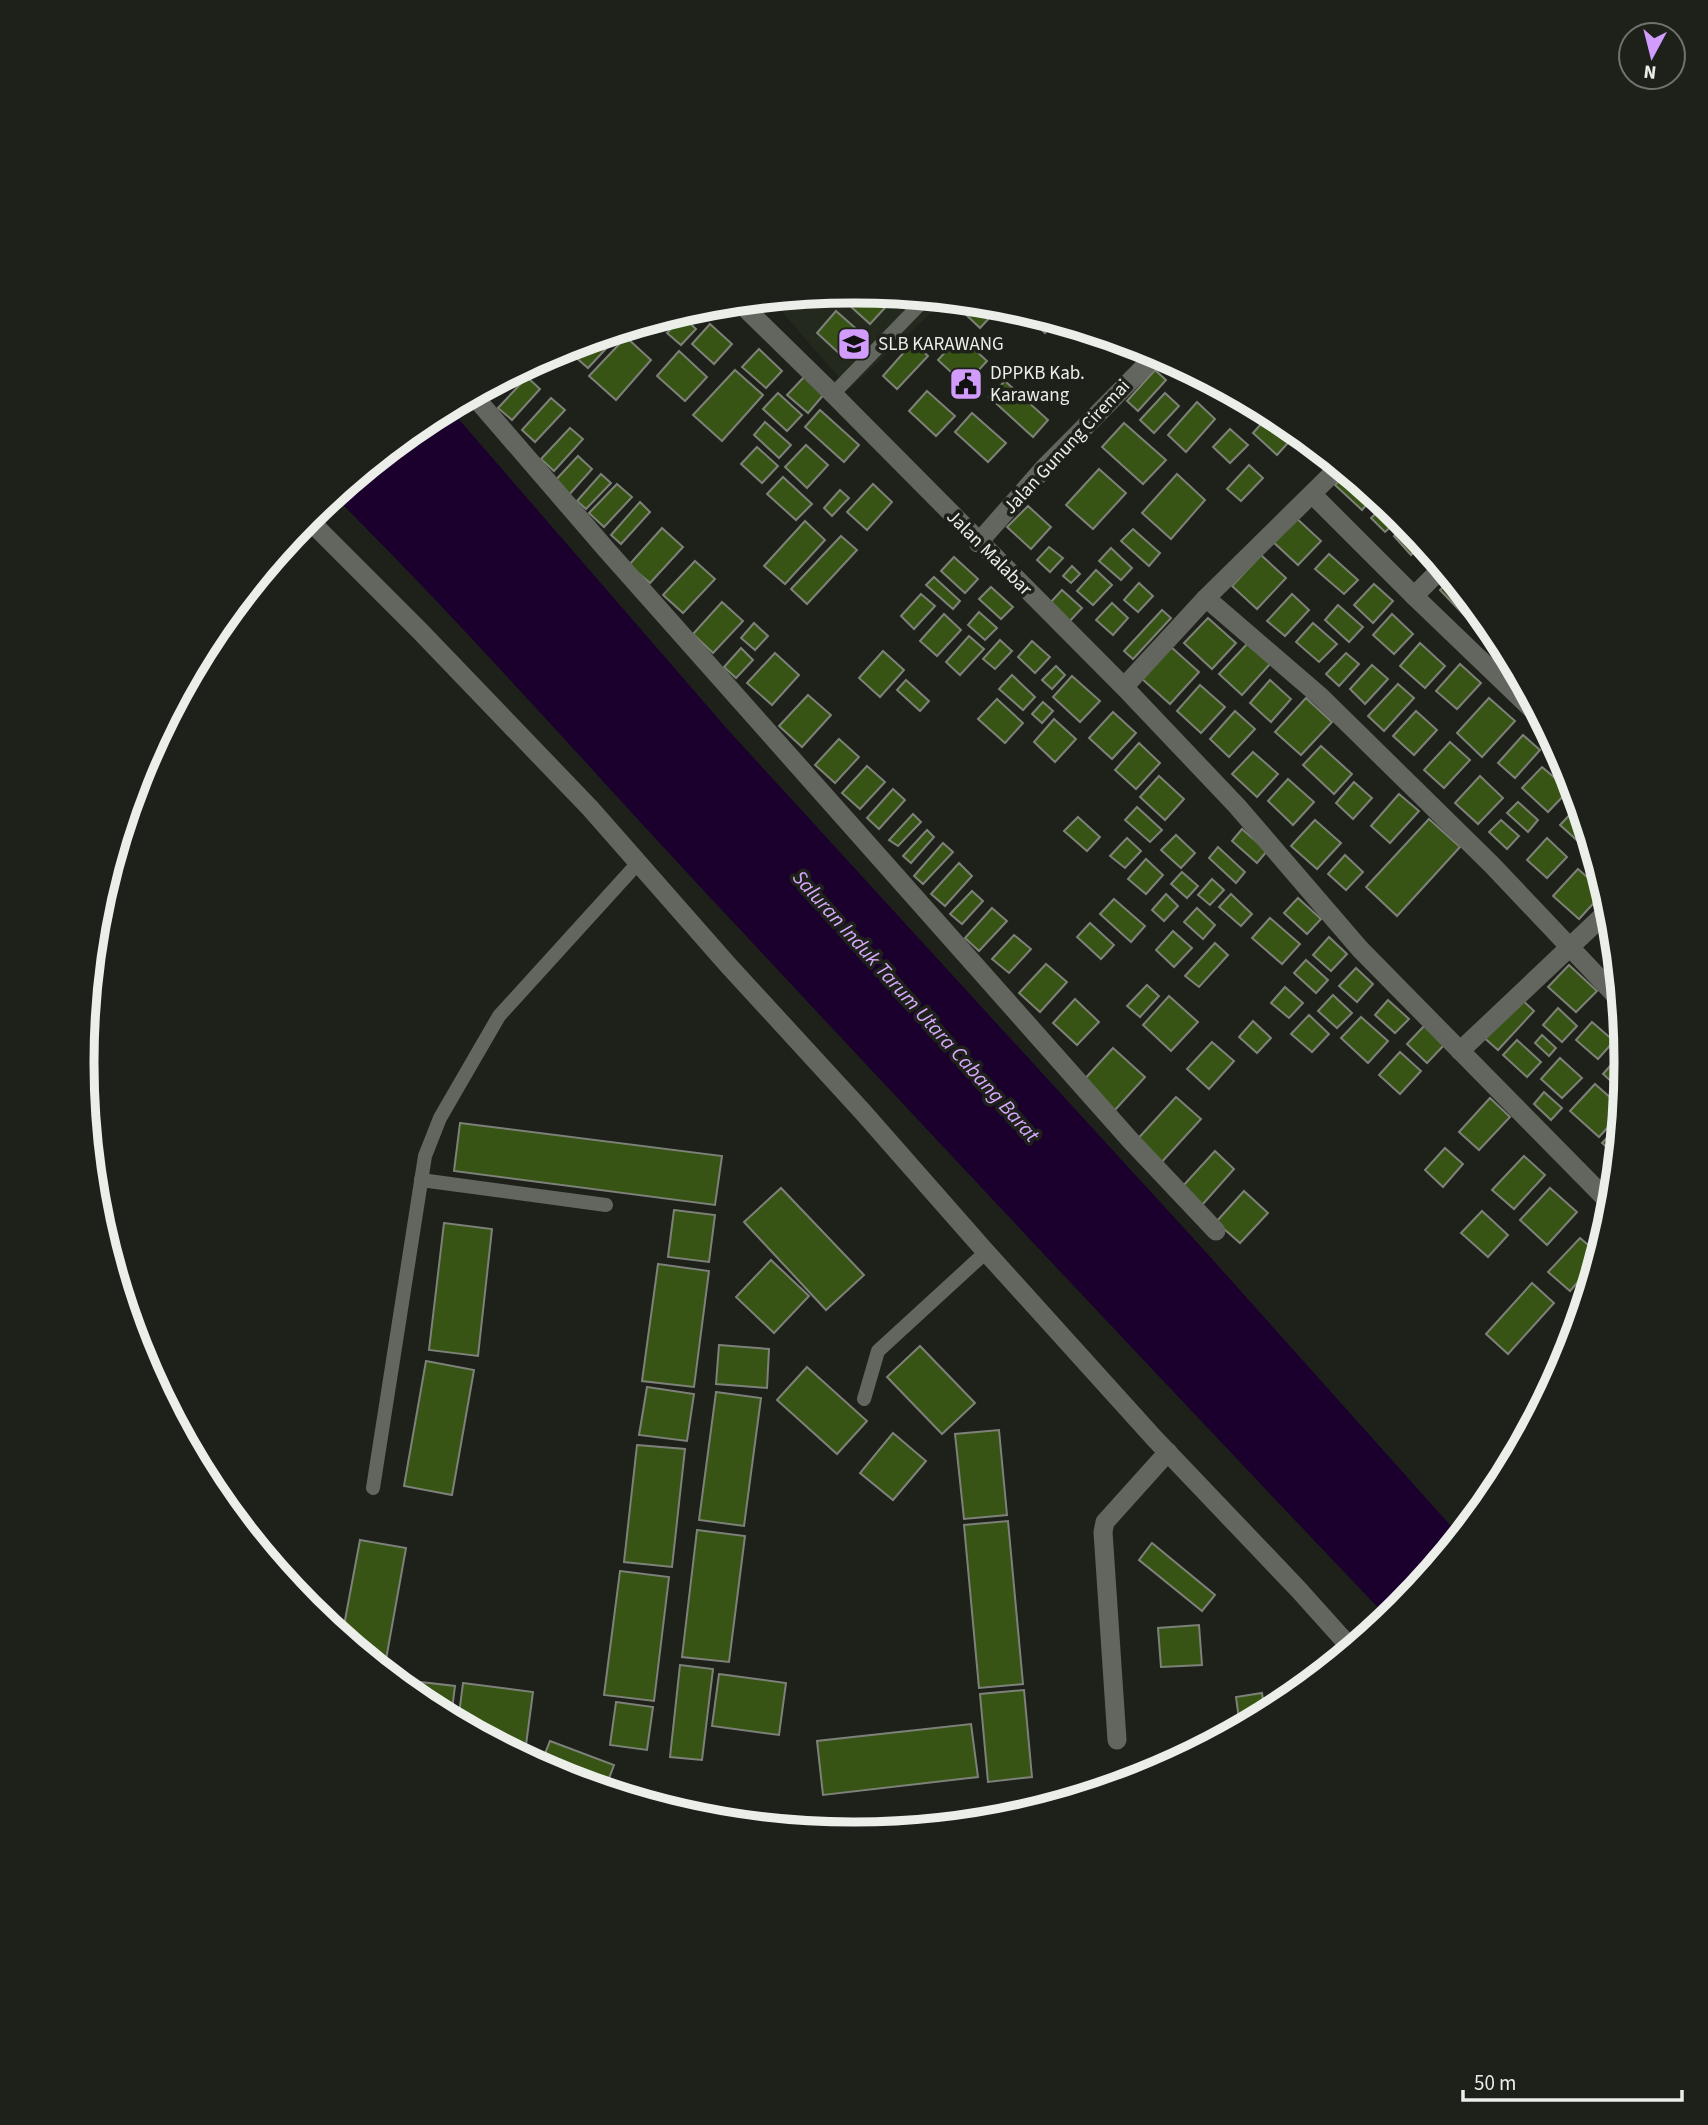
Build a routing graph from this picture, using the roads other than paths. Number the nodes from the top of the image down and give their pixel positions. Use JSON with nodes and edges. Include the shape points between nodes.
{"nodes":[{"id":1,"x":918,"y":306,"type":"edge"},
{"id":2,"x":747,"y":311,"type":"edge"},
{"id":3,"x":1149,"y":363,"type":"edge"},
{"id":4,"x":833,"y":394,"type":"junction"},
{"id":5,"x":479,"y":402,"type":"edge"},
{"id":6,"x":1333,"y":473,"type":"edge"},
{"id":7,"x":1312,"y":494,"type":"junction"},
{"id":8,"x":316,"y":527,"type":"edge"},
{"id":9,"x":978,"y":543,"type":"junction"},
{"id":10,"x":1435,"y":574,"type":"edge"},
{"id":11,"x":1413,"y":596,"type":"junction"},
{"id":12,"x":1206,"y":598,"type":"junction"},
{"id":13,"x":1513,"y":685,"type":"edge"},
{"id":14,"x":1124,"y":688,"type":"junction"},
{"id":15,"x":638,"y":863,"type":"junction"},
{"id":16,"x":1600,"y":919,"type":"edge"},
{"id":17,"x":1570,"y":948,"type":"junction"},
{"id":18,"x":1610,"y":989,"type":"edge"},
{"id":19,"x":1460,"y":1051,"type":"junction"},
{"id":20,"x":421,"y":1180,"type":"junction"},
{"id":21,"x":1602,"y":1195,"type":"edge"},
{"id":22,"x":606,"y":1205,"type":"dead end"},
{"id":23,"x":1216,"y":1231,"type":"dead end"},
{"id":24,"x":986,"y":1252,"type":"junction"},
{"id":25,"x":864,"y":1399,"type":"dead end"},
{"id":26,"x":1168,"y":1452,"type":"junction"},
{"id":27,"x":373,"y":1488,"type":"dead end"},
{"id":28,"x":1345,"y":1642,"type":"edge"},
{"id":29,"x":1117,"y":1740,"type":"dead end"}],
"edges":[{"from":1,"to":4,"type":"lane"},
{"from":2,"to":4,"type":"street","name":"Jalan Malabar"},
{"from":3,"to":9,"type":"street","name":"Jalan Gunung Ciremai","via":[[1044,468]]},
{"from":4,"to":9,"type":"street","name":"Jalan Malabar"},
{"from":5,"to":23,"type":"street","via":[[1130,1142]]},
{"from":6,"to":7,"type":"street"},
{"from":7,"to":11,"type":"street"},
{"from":7,"to":12,"type":"street"},
{"from":8,"to":15,"type":"street"},
{"from":9,"to":14,"type":"street","name":"Jalan Malabar"},
{"from":10,"to":11,"type":"street"},
{"from":11,"to":13,"type":"street"},
{"from":12,"to":14,"type":"street"},
{"from":12,"to":17,"type":"street","via":[[1321,697]]},
{"from":14,"to":19,"type":"street","name":"Jalan Malabar","via":[[1237,806],[1360,949]]},
{"from":15,"to":20,"type":"lane","via":[[499,1016],[440,1118]]},
{"from":15,"to":24,"type":"street"},
{"from":16,"to":17,"type":"street"},
{"from":17,"to":18,"type":"street"},
{"from":17,"to":19,"type":"street"},
{"from":19,"to":21,"type":"street","name":"Jalan Malabar"},
{"from":20,"to":22,"type":"lane"},
{"from":20,"to":27,"type":"lane"},
{"from":24,"to":25,"type":"lane","via":[[878,1351]]},
{"from":24,"to":26,"type":"street"},
{"from":26,"to":28,"type":"street"},
{"from":26,"to":29,"type":"street","via":[[1105,1522],[1102,1532]]}]}
